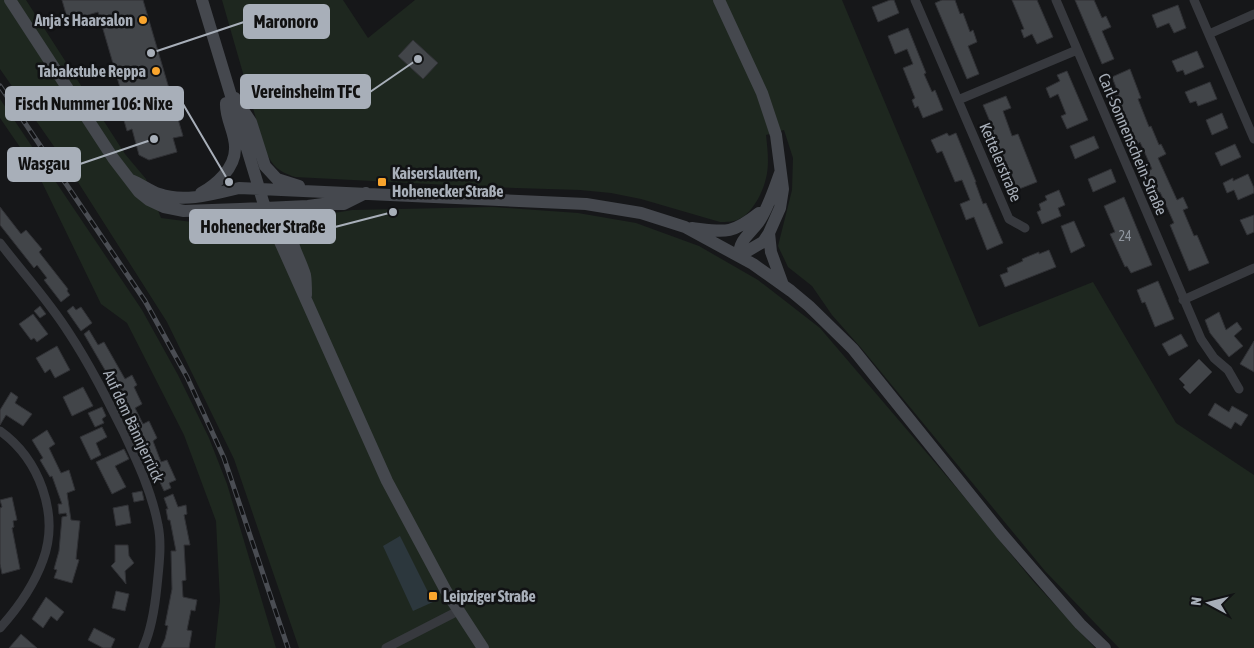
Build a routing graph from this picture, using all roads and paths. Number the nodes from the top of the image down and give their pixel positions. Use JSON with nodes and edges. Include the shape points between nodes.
{"nodes":[{"id":1,"x":10,"y":0,"type":"edge"},
{"id":2,"x":202,"y":0,"type":"edge"},
{"id":3,"x":719,"y":0,"type":"edge"},
{"id":4,"x":916,"y":0,"type":"edge"},
{"id":5,"x":1056,"y":0,"type":"edge"},
{"id":6,"x":1194,"y":0,"type":"edge"},
{"id":7,"x":1254,"y":14,"type":"edge"},
{"id":8,"x":1208,"y":34,"type":"junction"},
{"id":9,"x":1077,"y":50,"type":"junction"},
{"id":10,"x":227,"y":86,"type":"junction"},
{"id":11,"x":958,"y":100,"type":"junction"},
{"id":12,"x":1254,"y":139,"type":"edge"},
{"id":13,"x":780,"y":173,"type":"junction"},
{"id":14,"x":132,"y":180,"type":"junction"},
{"id":15,"x":258,"y":188,"type":"junction"},
{"id":16,"x":313,"y":190,"type":"junction"},
{"id":17,"x":366,"y":193,"type":"junction"},
{"id":18,"x":194,"y":197,"type":"junction"},
{"id":19,"x":308,"y":206,"type":"junction"},
{"id":20,"x":264,"y":208,"type":"junction"},
{"id":21,"x":765,"y":209,"type":"junction"},
{"id":22,"x":685,"y":227,"type":"junction"},
{"id":23,"x":1025,"y":228,"type":"dead end"},
{"id":24,"x":769,"y":233,"type":"junction"},
{"id":25,"x":0,"y":243,"type":"edge"},
{"id":26,"x":739,"y":256,"type":"junction"},
{"id":27,"x":1254,"y":268,"type":"edge"},
{"id":28,"x":783,"y":285,"type":"junction"},
{"id":29,"x":1183,"y":300,"type":"junction"},
{"id":30,"x":306,"y":302,"type":"junction"},
{"id":31,"x":1239,"y":390,"type":"dead end"},
{"id":32,"x":0,"y":430,"type":"edge"},
{"id":33,"x":458,"y":611,"type":"junction"},
{"id":34,"x":0,"y":628,"type":"edge"},
{"id":35,"x":143,"y":648,"type":"edge"},
{"id":36,"x":386,"y":648,"type":"edge"},
{"id":37,"x":483,"y":648,"type":"edge"},
{"id":38,"x":1104,"y":648,"type":"edge"}],
"edges":[{"from":1,"to":14,"type":"main road","via":[[113,158]]},
{"from":2,"to":10,"type":"main road"},
{"from":3,"to":13,"type":"main road","via":[[762,93],[776,135]]},
{"from":4,"to":11,"type":"street","name":"Kettelerstraße"},
{"from":5,"to":9,"type":"street","name":"Carl-Sonnenschein-Straße"},
{"from":6,"to":8,"type":"street"},
{"from":7,"to":8,"type":"street"},
{"from":8,"to":12,"type":"street"},
{"from":9,"to":11,"type":"street"},
{"from":9,"to":29,"type":"street","name":"Carl-Sonnenschein-Straße"},
{"from":10,"to":15,"type":"main road"},
{"from":10,"to":16,"type":"main road","via":[[251,122],[265,166],[277,179]]},
{"from":10,"to":18,"type":"main road","via":[[226,110],[235,149],[230,164],[214,186]]},
{"from":11,"to":23,"type":"street","name":"Kettelerstraße","via":[[1009,219]]},
{"from":13,"to":21,"type":"main road"},
{"from":13,"to":24,"type":"main road","via":[[783,189],[780,208]]},
{"from":14,"to":18,"type":"main road","via":[[157,194]]},
{"from":14,"to":20,"type":"main road","via":[[149,200],[164,207],[184,211]]},
{"from":15,"to":16,"type":"main road"},
{"from":15,"to":18,"type":"main road","via":[[239,188]]},
{"from":15,"to":20,"type":"main road"},
{"from":16,"to":17,"type":"main road"},
{"from":17,"to":19,"type":"main road","via":[[344,204]]},
{"from":17,"to":22,"type":"main road","via":[[586,204],[641,213]]},
{"from":19,"to":20,"type":"main road"},
{"from":19,"to":30,"type":"main road","via":[[294,219],[290,232],[305,276]]},
{"from":20,"to":30,"type":"main road"},
{"from":21,"to":22,"type":"main road","via":[[729,231]]},
{"from":21,"to":26,"type":"main road","via":[[758,223],[744,238]]},
{"from":22,"to":26,"type":"main road"},
{"from":24,"to":26,"type":"main road","via":[[763,242]]},
{"from":24,"to":28,"type":"main road","via":[[771,252]]},
{"from":25,"to":35,"type":"street","name":"Auf dem Bännjerrück","via":[[70,333],[104,392],[149,490],[158,526],[160,560],[156,599]]},
{"from":26,"to":28,"type":"main road"},
{"from":27,"to":29,"type":"street"},
{"from":28,"to":38,"type":"main road","via":[[853,349],[1001,533]]},
{"from":29,"to":31,"type":"street","name":"Carl-Sonnenschein-Straße","via":[[1200,339],[1228,370]]},
{"from":30,"to":33,"type":"main road","via":[[387,481]]},
{"from":32,"to":34,"type":"street","via":[[28,458],[43,487],[49,536],[44,559],[34,581]]},
{"from":33,"to":36,"type":"street"},
{"from":33,"to":37,"type":"main road"}]}
